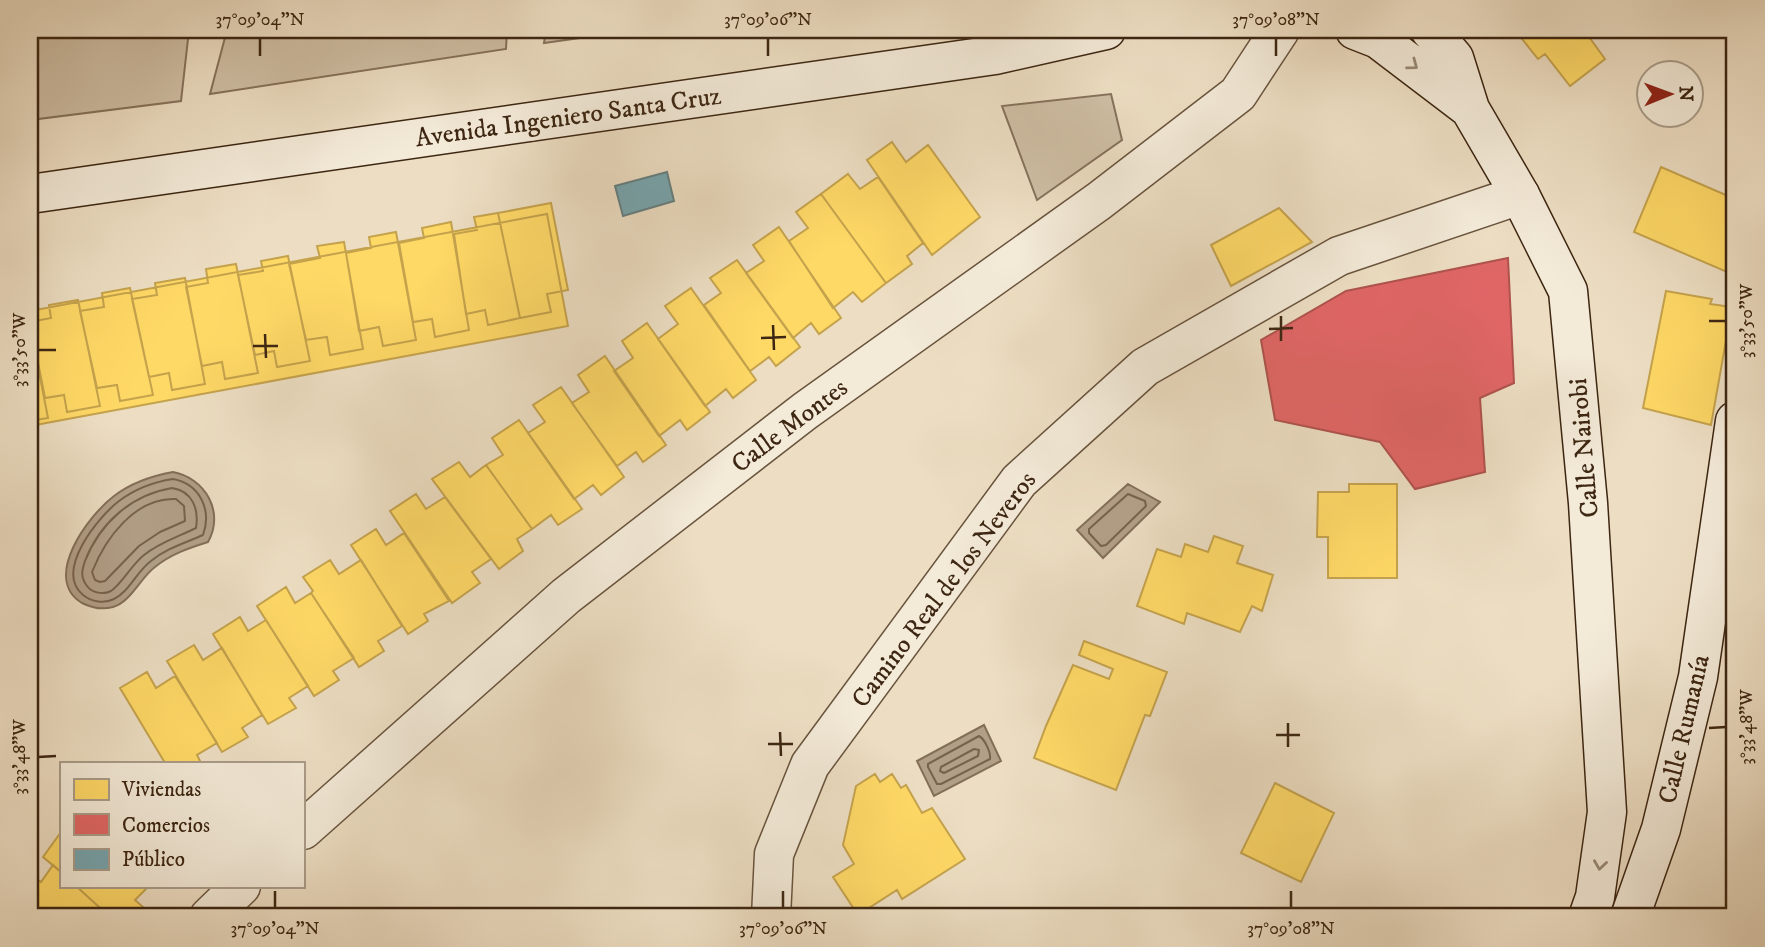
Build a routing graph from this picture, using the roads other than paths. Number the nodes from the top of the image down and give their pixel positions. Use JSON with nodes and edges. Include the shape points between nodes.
{"nodes":[{"id":1,"x":1105,"y":30,"type":"edge"},
{"id":2,"x":1280,"y":30,"type":"edge"},
{"id":3,"x":1356,"y":30,"type":"edge"},
{"id":4,"x":1430,"y":30,"type":"edge"},
{"id":5,"x":1470,"y":108,"type":"junction"},
{"id":6,"x":30,"y":194,"type":"edge"},
{"id":7,"x":1520,"y":195,"type":"junction"},
{"id":8,"x":1735,"y":421,"type":"edge"},
{"id":9,"x":1607,"y":812,"type":"junction"},
{"id":10,"x":304,"y":829,"type":"edge"},
{"id":11,"x":1661,"y":829,"type":"junction"},
{"id":12,"x":239,"y":888,"type":"edge"},
{"id":13,"x":209,"y":917,"type":"edge"},
{"id":14,"x":771,"y":917,"type":"edge"},
{"id":15,"x":1588,"y":917,"type":"edge"},
{"id":16,"x":1630,"y":917,"type":"edge"}],
"edges":[{"from":1,"to":6,"type":"street","name":"Avenida Ingeniero Santa Cruz","via":[[995,55]]},
{"from":2,"to":10,"type":"street","name":"Calle Montes","via":[[1237,94],[1099,201],[805,411],[566,596]]},
{"from":3,"to":5,"type":"street","name":"Calle Nairobi","one_way":true,"via":[[1378,39]]},
{"from":4,"to":5,"type":"street","name":"Calle Nairobi","via":[[1454,58]]},
{"from":5,"to":7,"type":"street","name":"Calle Nairobi"},
{"from":7,"to":9,"type":"street","name":"Calle Nairobi","via":[[1568,291],[1588,503]]},
{"from":7,"to":14,"type":"street","name":"Camino Real de los Neveros","via":[[1339,256],[1145,367],[1019,481],[810,765],[774,854]]},
{"from":8,"to":11,"type":"street","name":"Calle Rumanía","via":[[1698,677]]},
{"from":9,"to":11,"type":"street"},
{"from":9,"to":15,"type":"street","name":"Calle Nairobi","one_way":true},
{"from":11,"to":16,"type":"street"},
{"from":12,"to":13,"type":"street"}]}
